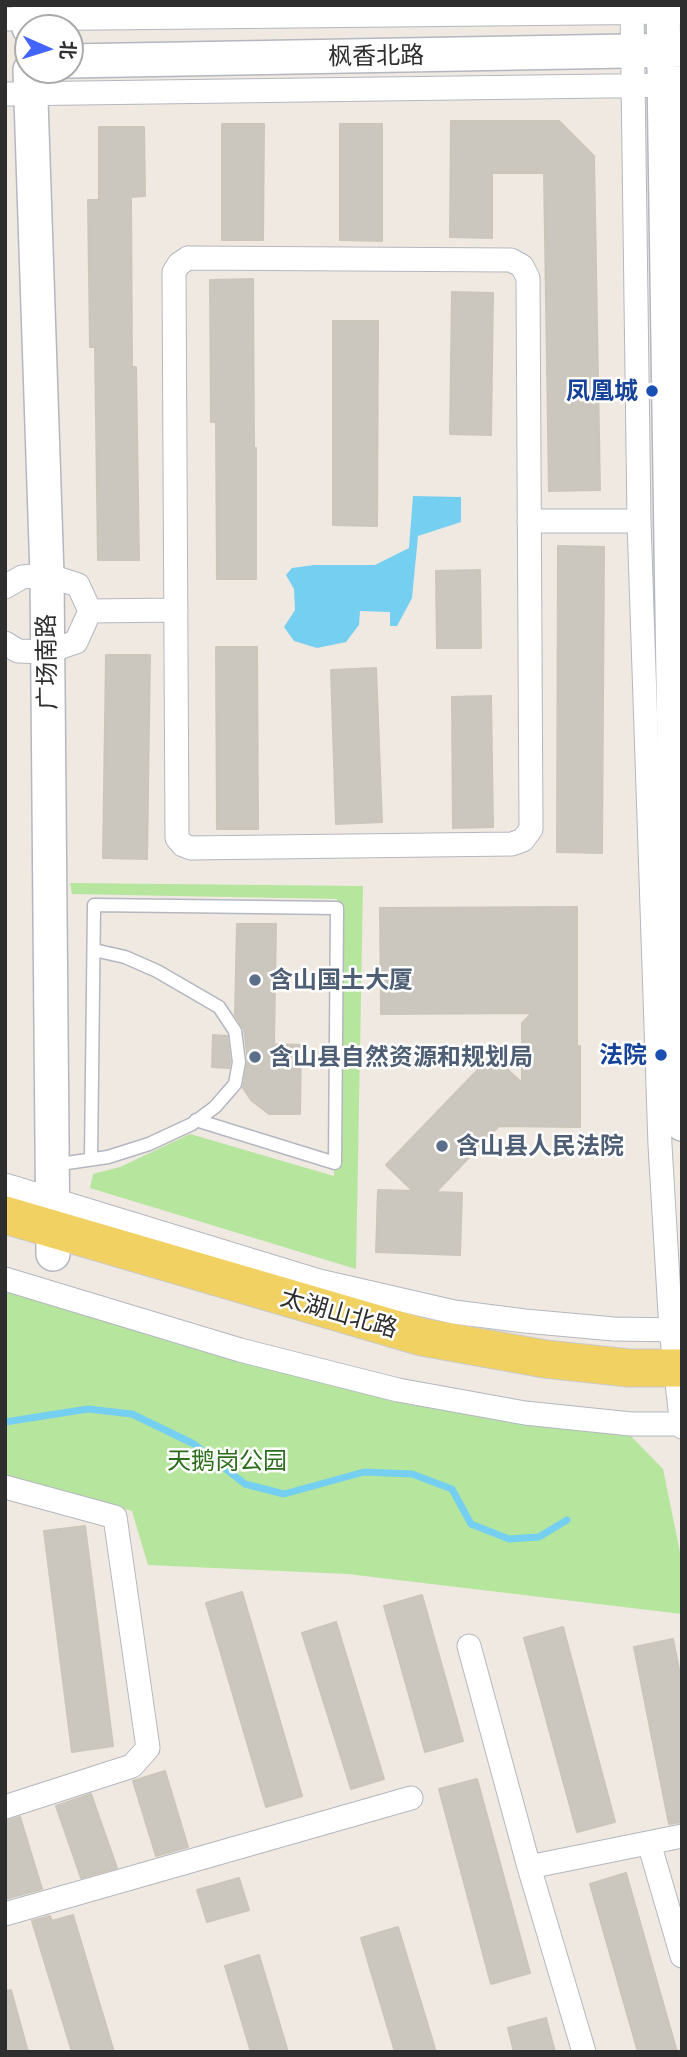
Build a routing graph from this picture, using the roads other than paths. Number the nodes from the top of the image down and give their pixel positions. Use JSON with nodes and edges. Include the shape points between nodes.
{"nodes":[{"id":1,"x":654,"y":10,"type":"edge"},
{"id":2,"x":84,"y":17,"type":"edge"},
{"id":3,"x":659,"y":51,"type":"edge"},
{"id":4,"x":84,"y":61,"type":"edge"},
{"id":5,"x":84,"y":81,"type":"edge"},
{"id":6,"x":23,"y":84,"type":"edge"},
{"id":7,"x":660,"y":86,"type":"edge"},
{"id":8,"x":529,"y":521,"type":"junction"},
{"id":9,"x":639,"y":521,"type":"junction"},
{"id":10,"x":47,"y":575,"type":"junction"},
{"id":11,"x":5,"y":587,"type":"edge"},
{"id":12,"x":176,"y":610,"type":"junction"},
{"id":13,"x":90,"y":611,"type":"junction"},
{"id":14,"x":5,"y":643,"type":"edge"},
{"id":15,"x":47,"y":652,"type":"junction"},
{"id":16,"x":94,"y":950,"type":"junction"},
{"id":17,"x":196,"y":1120,"type":"junction"},
{"id":18,"x":682,"y":1124,"type":"edge"},
{"id":19,"x":92,"y":1159,"type":"junction"},
{"id":20,"x":53,"y":1165,"type":"junction"},
{"id":21,"x":5,"y":1185,"type":"edge"},
{"id":22,"x":5,"y":1215,"type":"edge"},
{"id":23,"x":53,"y":1228,"type":"junction"},
{"id":24,"x":5,"y":1240,"type":"edge"},
{"id":25,"x":5,"y":1279,"type":"edge"},
{"id":26,"x":676,"y":1330,"type":"edge"},
{"id":27,"x":680,"y":1399,"type":"edge"},
{"id":28,"x":5,"y":1487,"type":"edge"},
{"id":29,"x":468,"y":1646,"type":"dead end"},
{"id":30,"x":411,"y":1798,"type":"dead end"},
{"id":31,"x":5,"y":1807,"type":"edge"},
{"id":32,"x":682,"y":1836,"type":"edge"},
{"id":33,"x":649,"y":1843,"type":"junction"},
{"id":34,"x":529,"y":1867,"type":"junction"},
{"id":35,"x":5,"y":1914,"type":"edge"},
{"id":36,"x":682,"y":1956,"type":"edge"},
{"id":37,"x":584,"y":2052,"type":"edge"}],
"edges":[{"from":1,"to":2,"type":"street"},
{"from":1,"to":3,"type":"main road"},
{"from":3,"to":4,"type":"main road","name":"枫香北路"},
{"from":3,"to":7,"type":"main road"},
{"from":5,"to":7,"type":"street"},
{"from":6,"to":10,"type":"main road","name":"广场南路"},
{"from":7,"to":9,"type":"street"},
{"from":7,"to":18,"type":"main road"},
{"from":8,"to":9,"type":"street"},
{"from":8,"to":12,"type":"street","via":[[531,829],[523,840],[512,844],[183,845],[177,838]]},
{"from":8,"to":12,"type":"street","via":[[528,278],[522,266],[511,260],[188,258],[174,272]]},
{"from":9,"to":26,"type":"street","via":[[660,1145]]},
{"from":10,"to":11,"type":"street","via":[[22,577]]},
{"from":10,"to":13,"type":"street","via":[[78,585]]},
{"from":10,"to":15,"type":"main road","name":"广场南路"},
{"from":12,"to":13,"type":"street"},
{"from":13,"to":15,"type":"street","via":[[76,642]]},
{"from":14,"to":15,"type":"street","via":[[18,651]]},
{"from":15,"to":20,"type":"main road","name":"广场南路"},
{"from":16,"to":17,"type":"lane","via":[[125,957],[197,992],[219,1007],[235,1031],[239,1062],[235,1084]]},
{"from":16,"to":17,"type":"lane","via":[[94,905],[337,908],[335,1163]]},
{"from":16,"to":19,"type":"lane"},
{"from":17,"to":19,"type":"lane","via":[[149,1144]]},
{"from":19,"to":20,"type":"lane"},
{"from":20,"to":23,"type":"main road","name":"广场南路"},
{"from":21,"to":23,"type":"street"},
{"from":22,"to":23,"type":"main road","name":"太湖山北路"},
{"from":23,"to":24,"type":"main road","name":"太湖山北路"},
{"from":23,"to":26,"type":"street","via":[[454,1312],[601,1328]]},
{"from":23,"to":27,"type":"main road","name":"太湖山北路","via":[[416,1361]]},
{"from":25,"to":27,"type":"street","via":[[240,1350],[398,1390],[525,1413],[631,1424]]},
{"from":26,"to":27,"type":"street"},
{"from":28,"to":31,"type":"street","via":[[115,1517],[148,1748],[132,1766]]},
{"from":29,"to":34,"type":"street"},
{"from":30,"to":35,"type":"street"},
{"from":32,"to":33,"type":"street"},
{"from":33,"to":34,"type":"street"},
{"from":33,"to":36,"type":"street"},
{"from":34,"to":37,"type":"street"}]}
